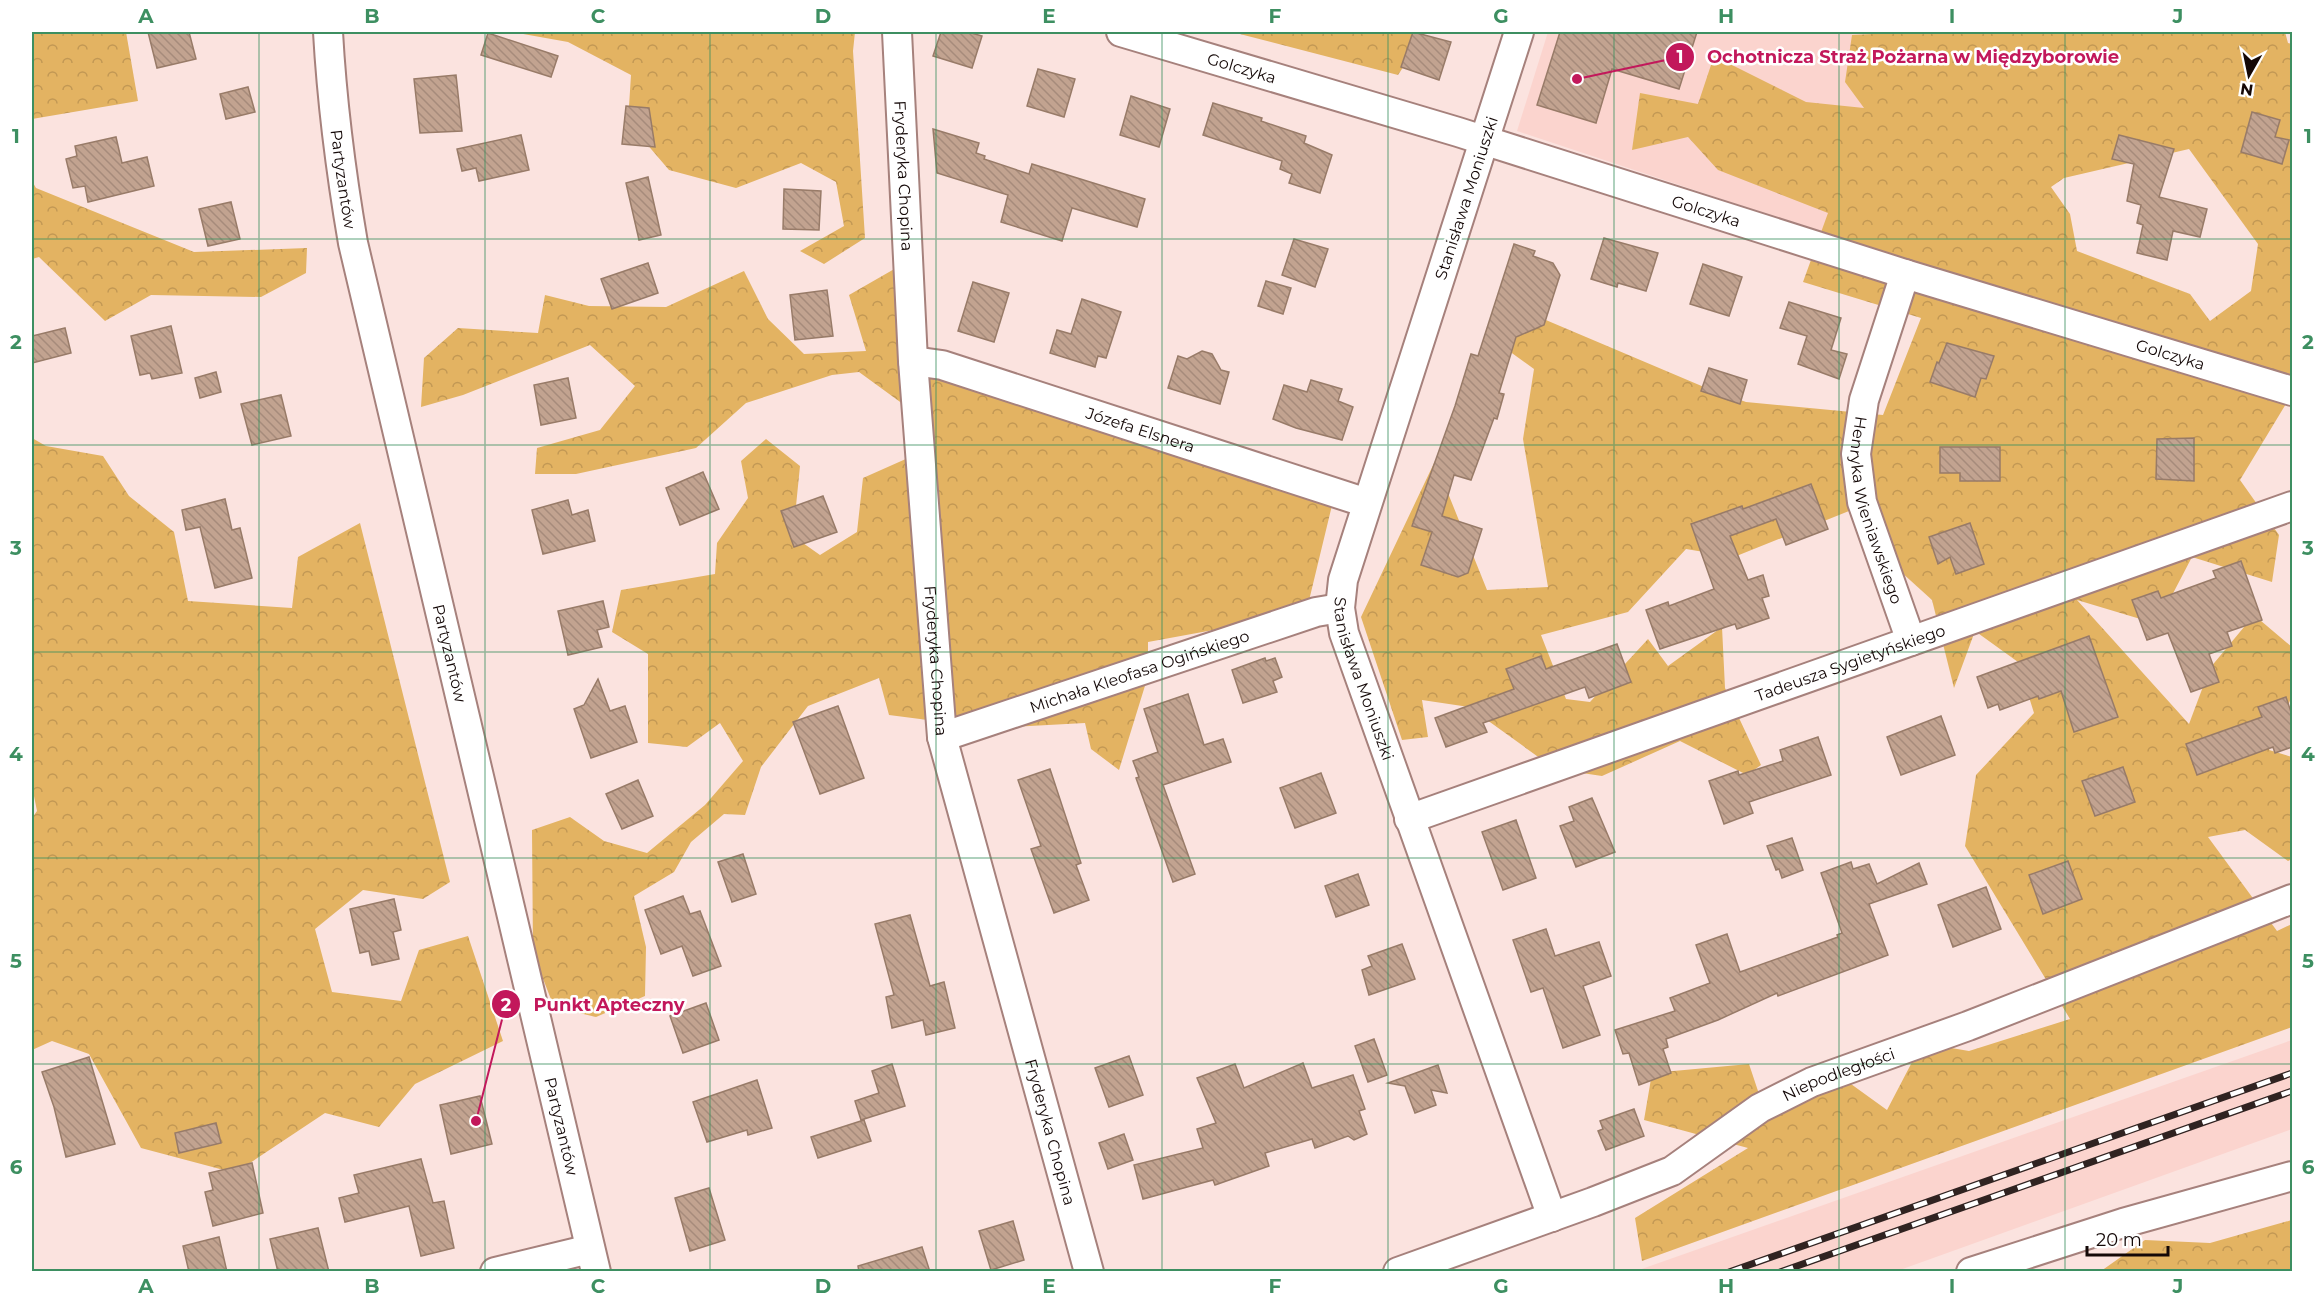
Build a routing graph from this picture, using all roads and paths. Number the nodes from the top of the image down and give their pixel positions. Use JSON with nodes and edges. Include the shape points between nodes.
{"nodes":[{"id":1,"x":328,"y":32,"type":"edge"},
{"id":2,"x":897,"y":32,"type":"edge"},
{"id":3,"x":1121,"y":32,"type":"edge"},
{"id":4,"x":1519,"y":32,"type":"edge"},
{"id":5,"x":1484,"y":140,"type":"junction"},
{"id":6,"x":1905,"y":274,"type":"junction"},
{"id":7,"x":913,"y":360,"type":"junction"},
{"id":8,"x":2292,"y":391,"type":"edge"},
{"id":9,"x":1367,"y":503,"type":"junction"},
{"id":10,"x":2292,"y":506,"type":"edge"},
{"id":11,"x":1340,"y":608,"type":"junction"},
{"id":12,"x":1911,"y":641,"type":"junction"},
{"id":13,"x":942,"y":737,"type":"junction"},
{"id":14,"x":1409,"y":819,"type":"junction"},
{"id":15,"x":2292,"y":899,"type":"edge"},
{"id":16,"x":2292,"y":1176,"type":"edge"},
{"id":17,"x":1552,"y":1217,"type":"junction"},
{"id":18,"x":593,"y":1260,"type":"edge"},
{"id":19,"x":495,"y":1272,"type":"edge"},
{"id":20,"x":1089,"y":1272,"type":"edge"},
{"id":21,"x":1398,"y":1272,"type":"edge"},
{"id":22,"x":1971,"y":1272,"type":"edge"}],
"edges":[{"from":1,"to":18,"type":"street","name":"Partyzantów","via":[[340,166],[353,243]]},
{"from":2,"to":7,"type":"street","name":"Fryderyka Chopina"},
{"from":3,"to":5,"type":"street","name":"Golczyka"},
{"from":4,"to":5,"type":"street","name":"Stanisława Moniuszki"},
{"from":5,"to":6,"type":"street","name":"Golczyka"},
{"from":5,"to":9,"type":"street","name":"Stanisława Moniuszki"},
{"from":6,"to":8,"type":"street","name":"Golczyka"},
{"from":6,"to":12,"type":"street","name":"Henryka Wieniawskiego","via":[[1864,400],[1856,454],[1862,502]]},
{"from":7,"to":9,"type":"street","name":"Józefa Elsnera","via":[[942,365]]},
{"from":7,"to":13,"type":"street","name":"Fryderyka Chopina"},
{"from":9,"to":11,"type":"street","name":"Stanisława Moniuszki","via":[[1343,580]]},
{"from":10,"to":12,"type":"street","name":"Tadeusza Sygietyńskiego"},
{"from":11,"to":13,"type":"street","name":"Michała Kleofasa Ogińskiego","via":[[1316,612]]},
{"from":11,"to":14,"type":"street","name":"Stanisława Moniuszki","via":[[1344,633]]},
{"from":12,"to":14,"type":"street","name":"Tadeusza Sygietyńskiego"},
{"from":13,"to":20,"type":"street","name":"Fryderyka Chopina"},
{"from":14,"to":17,"type":"street","name":"Stanisława Moniuszki"},
{"from":15,"to":17,"type":"street","name":"Niepodległości","via":[[1968,1026],[1812,1082],[1760,1108],[1672,1171]]},
{"from":16,"to":22,"type":"street","via":[[2123,1223]]},
{"from":17,"to":21,"type":"street","name":"Niepodległości"},
{"from":18,"to":19,"type":"street"}]}
